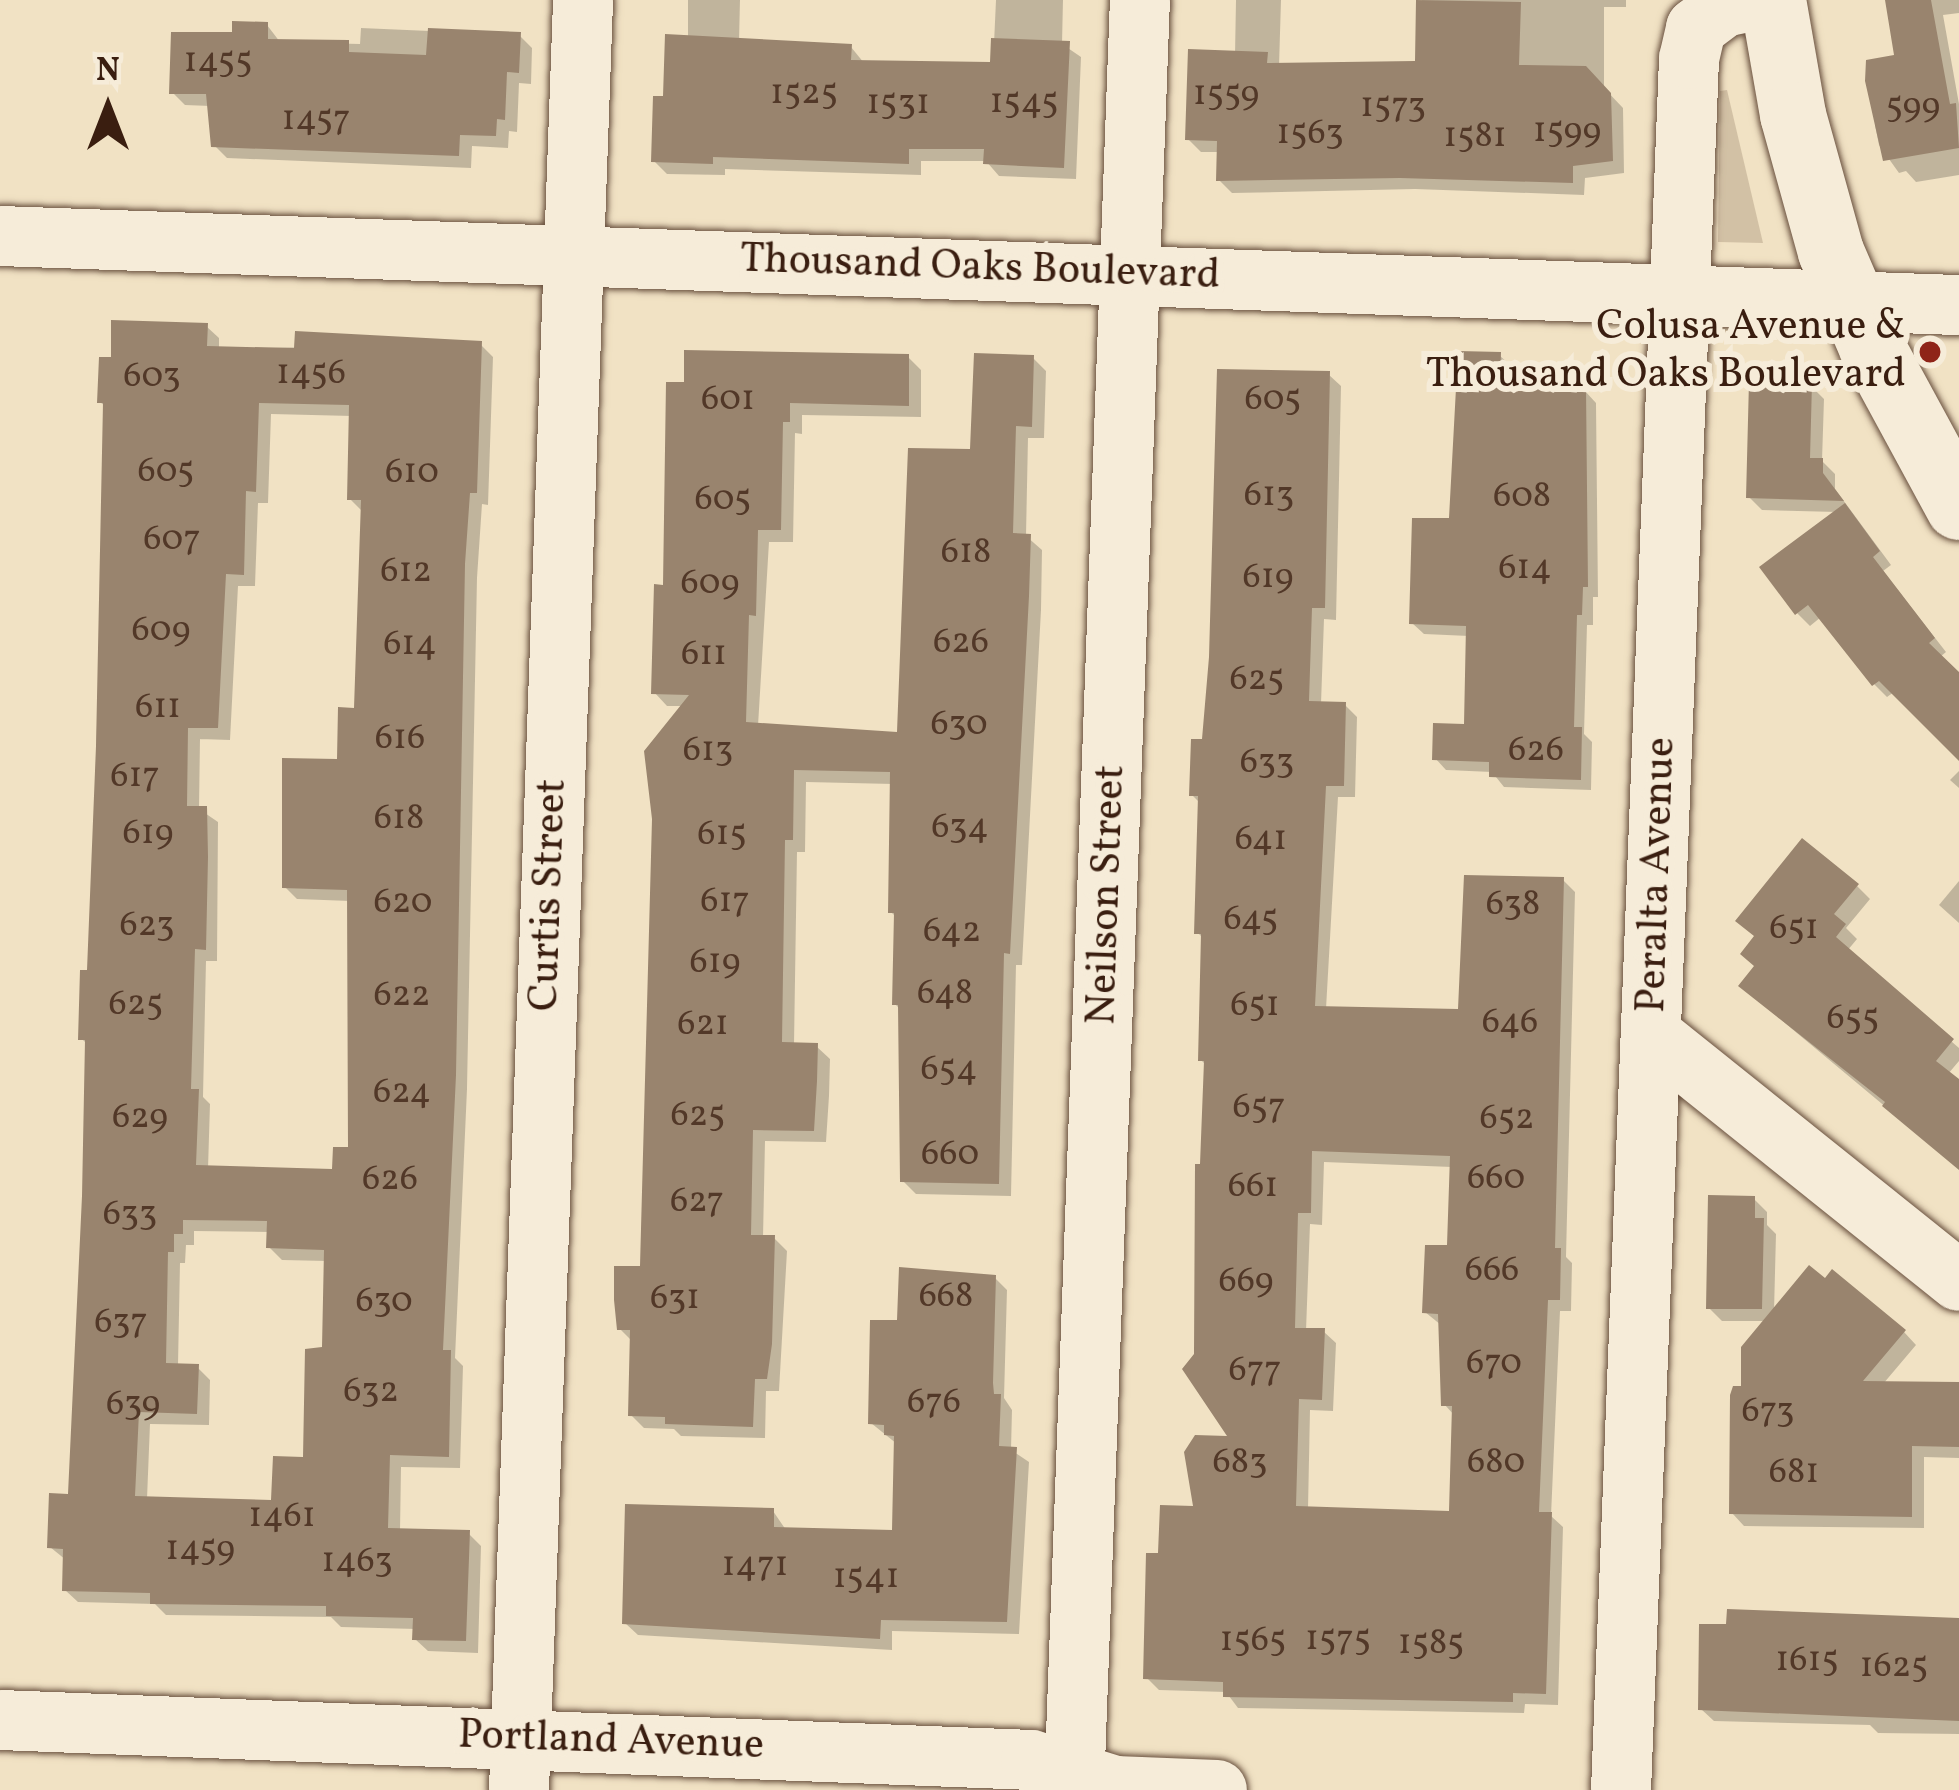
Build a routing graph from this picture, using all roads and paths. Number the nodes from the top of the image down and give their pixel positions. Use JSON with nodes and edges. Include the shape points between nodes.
{"nodes":[{"id":1,"x":583,"y":0,"type":"edge"},
{"id":2,"x":1140,"y":0,"type":"edge"},
{"id":3,"x":1756,"y":0,"type":"edge"},
{"id":4,"x":1773,"y":0,"type":"edge"},
{"id":5,"x":0,"y":236,"type":"edge"},
{"id":6,"x":573,"y":256,"type":"junction"},
{"id":7,"x":1131,"y":272,"type":"junction"},
{"id":8,"x":1678,"y":295,"type":"junction"},
{"id":9,"x":1851,"y":302,"type":"junction"},
{"id":10,"x":1959,"y":304,"type":"edge"},
{"id":11,"x":1959,"y":507,"type":"edge"},
{"id":12,"x":1652,"y":1035,"type":"junction"},
{"id":13,"x":1959,"y":1281,"type":"edge"},
{"id":14,"x":0,"y":1720,"type":"edge"},
{"id":15,"x":519,"y":1764,"type":"edge"},
{"id":16,"x":1075,"y":1782,"type":"edge"},
{"id":17,"x":1217,"y":1790,"type":"edge"},
{"id":18,"x":1621,"y":1790,"type":"edge"}],
"edges":[{"from":1,"to":6,"type":"street","name":"Curtis Street"},
{"from":2,"to":7,"type":"street","name":"Neilson Street"},
{"from":3,"to":8,"type":"street","name":"Peralta Avenue","via":[[1724,8],[1696,28]]},
{"from":4,"to":9,"type":"street","via":[[1792,115]]},
{"from":5,"to":6,"type":"street","name":"Thousand Oaks Boulevard"},
{"from":6,"to":7,"type":"street","name":"Thousand Oaks Boulevard"},
{"from":6,"to":15,"type":"street","name":"Curtis Street"},
{"from":7,"to":8,"type":"street","name":"Thousand Oaks Boulevard"},
{"from":7,"to":16,"type":"street","name":"Neilson Street"},
{"from":8,"to":9,"type":"street","name":"Thousand Oaks Boulevard"},
{"from":8,"to":12,"type":"street","name":"Peralta Avenue"},
{"from":9,"to":10,"type":"street","name":"Thousand Oaks Boulevard"},
{"from":9,"to":11,"type":"street"},
{"from":12,"to":13,"type":"street"},
{"from":12,"to":18,"type":"street","name":"Peralta Avenue"},
{"from":14,"to":15,"type":"street","name":"Portland Avenue"},
{"from":15,"to":16,"type":"street","name":"Portland Avenue","via":[[1030,1760]]},
{"from":16,"to":17,"type":"street","name":"Portland Avenue"}]}
